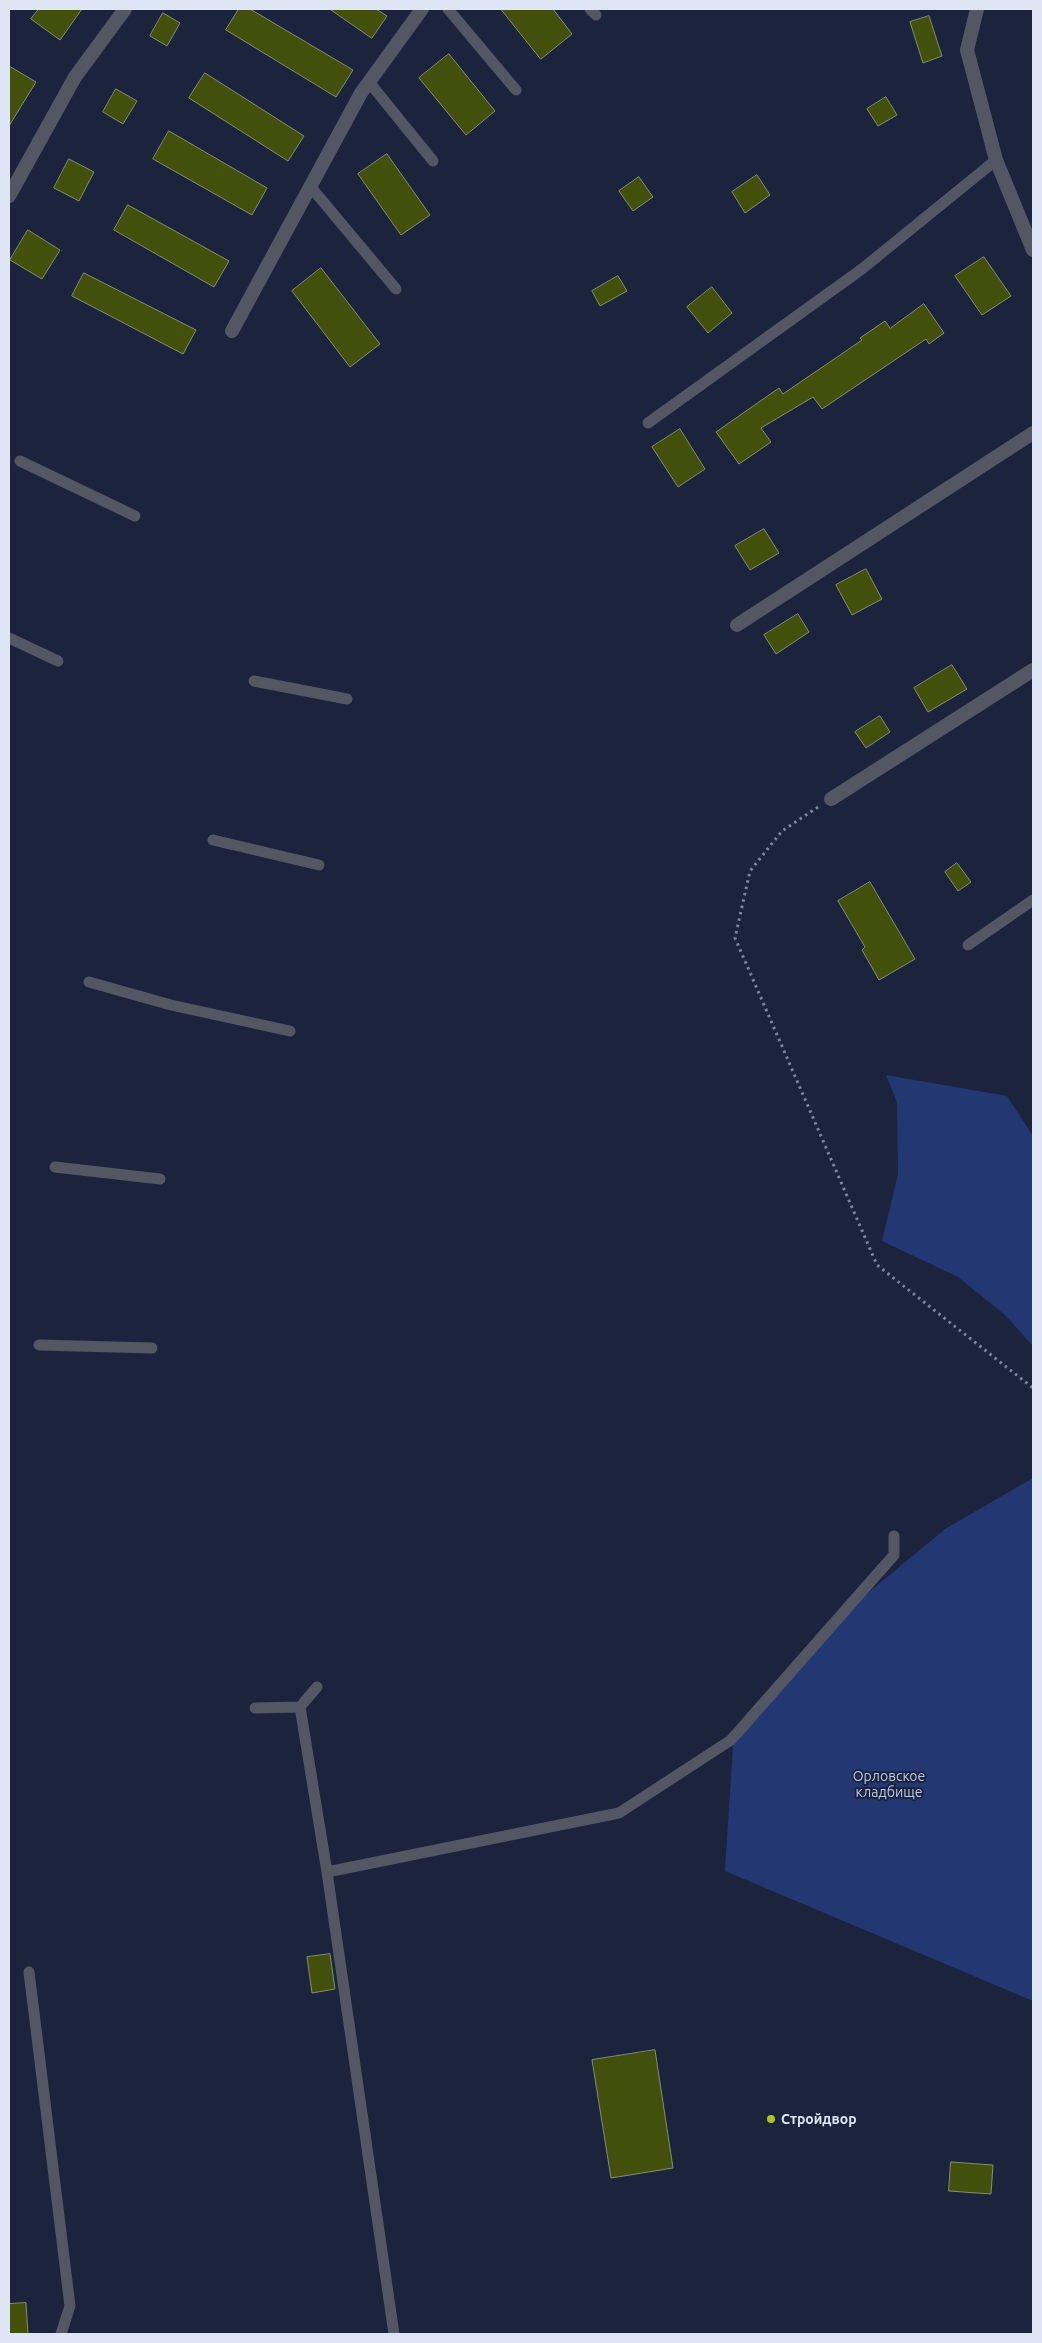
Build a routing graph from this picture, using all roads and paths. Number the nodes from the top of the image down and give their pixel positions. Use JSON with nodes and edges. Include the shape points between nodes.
{"nodes":[{"id":1,"x":125,"y":9,"type":"edge"},
{"id":2,"x":422,"y":9,"type":"edge"},
{"id":3,"x":448,"y":9,"type":"edge"},
{"id":4,"x":977,"y":9,"type":"edge"},
{"id":5,"x":369,"y":82,"type":"junction"},
{"id":6,"x":516,"y":90,"type":"dead end"},
{"id":7,"x":996,"y":160,"type":"junction"},
{"id":8,"x":433,"y":161,"type":"dead end"},
{"id":9,"x":310,"y":186,"type":"junction"},
{"id":10,"x":9,"y":196,"type":"edge"},
{"id":11,"x":1033,"y":250,"type":"edge"},
{"id":12,"x":396,"y":289,"type":"dead end"},
{"id":13,"x":232,"y":331,"type":"dead end"},
{"id":14,"x":648,"y":423,"type":"dead end"},
{"id":15,"x":1033,"y":433,"type":"edge"},
{"id":16,"x":20,"y":461,"type":"dead end"},
{"id":17,"x":135,"y":516,"type":"dead end"},
{"id":18,"x":736,"y":625,"type":"dead end"},
{"id":19,"x":9,"y":638,"type":"edge"},
{"id":20,"x":58,"y":661,"type":"dead end"},
{"id":21,"x":1033,"y":670,"type":"edge"},
{"id":22,"x":254,"y":681,"type":"dead end"},
{"id":23,"x":347,"y":699,"type":"dead end"},
{"id":24,"x":831,"y":799,"type":"joint"},
{"id":25,"x":213,"y":840,"type":"dead end"},
{"id":26,"x":319,"y":865,"type":"dead end"},
{"id":27,"x":1033,"y":900,"type":"edge"},
{"id":28,"x":968,"y":945,"type":"dead end"},
{"id":29,"x":89,"y":982,"type":"dead end"},
{"id":30,"x":290,"y":1031,"type":"dead end"},
{"id":31,"x":55,"y":1167,"type":"dead end"},
{"id":32,"x":160,"y":1179,"type":"dead end"},
{"id":33,"x":39,"y":1345,"type":"dead end"},
{"id":34,"x":152,"y":1348,"type":"dead end"},
{"id":35,"x":1033,"y":1388,"type":"edge"},
{"id":36,"x":894,"y":1536,"type":"dead end"},
{"id":37,"x":317,"y":1687,"type":"dead end"},
{"id":38,"x":300,"y":1707,"type":"junction"},
{"id":39,"x":255,"y":1708,"type":"dead end"},
{"id":40,"x":327,"y":1872,"type":"junction"},
{"id":41,"x":28,"y":1972,"type":"dead end"},
{"id":42,"x":61,"y":2334,"type":"edge"},
{"id":43,"x":394,"y":2334,"type":"edge"}],
"edges":[{"from":1,"to":10,"type":"street","via":[[75,77]]},
{"from":2,"to":5,"type":"street"},
{"from":3,"to":6,"type":"lane"},
{"from":4,"to":7,"type":"street","via":[[967,50]]},
{"from":5,"to":8,"type":"lane"},
{"from":5,"to":9,"type":"street"},
{"from":7,"to":11,"type":"street"},
{"from":7,"to":14,"type":"lane","via":[[862,269]]},
{"from":9,"to":12,"type":"lane"},
{"from":9,"to":13,"type":"street"},
{"from":15,"to":18,"type":"street"},
{"from":16,"to":17,"type":"lane"},
{"from":19,"to":20,"type":"lane"},
{"from":21,"to":24,"type":"street"},
{"from":22,"to":23,"type":"lane"},
{"from":24,"to":35,"type":"path","via":[[782,831],[750,871],[735,938],[877,1265]]},
{"from":25,"to":26,"type":"lane"},
{"from":27,"to":28,"type":"lane"},
{"from":29,"to":30,"type":"lane","via":[[171,1005]]},
{"from":31,"to":32,"type":"lane"},
{"from":33,"to":34,"type":"lane"},
{"from":36,"to":40,"type":"lane","via":[[894,1555],[731,1740],[619,1813]]},
{"from":37,"to":38,"type":"lane"},
{"from":38,"to":39,"type":"lane"},
{"from":38,"to":40,"type":"lane"},
{"from":40,"to":43,"type":"lane"},
{"from":41,"to":42,"type":"lane","via":[[70,2306]]}]}
